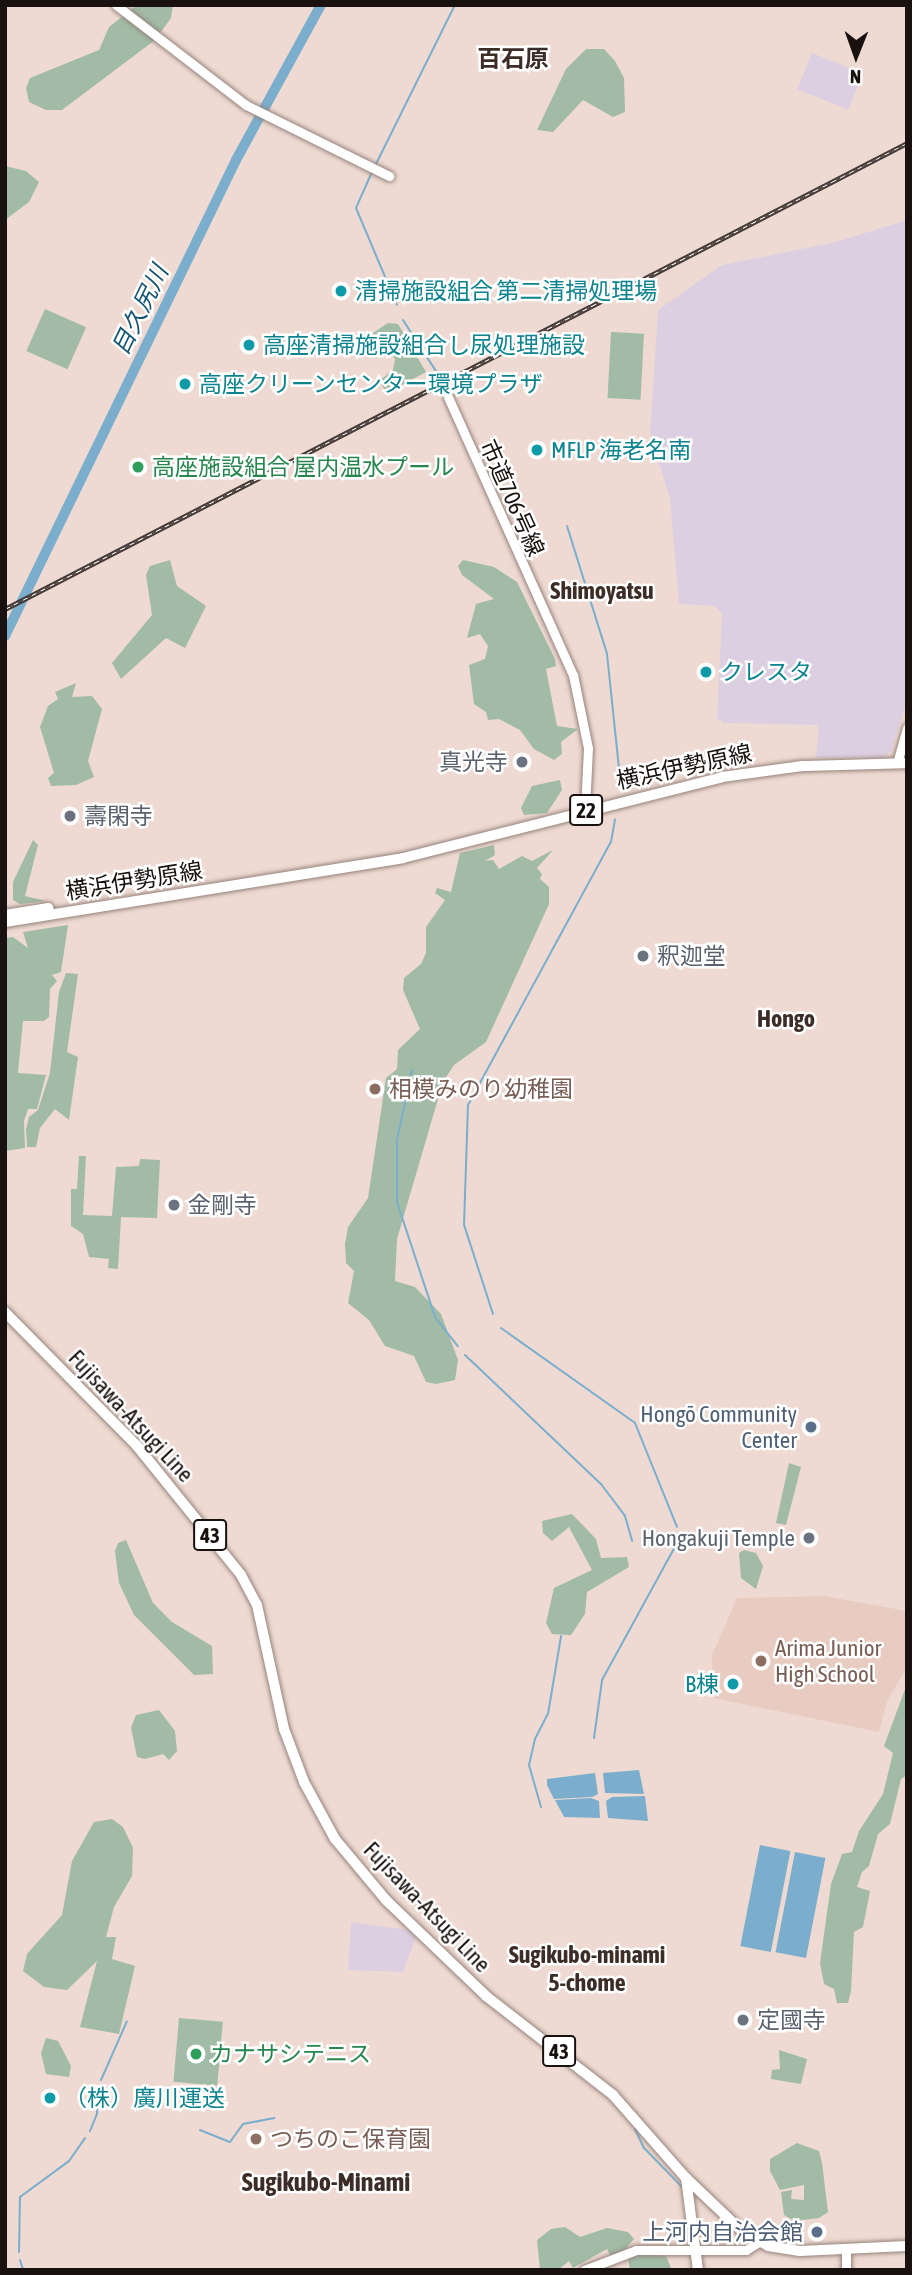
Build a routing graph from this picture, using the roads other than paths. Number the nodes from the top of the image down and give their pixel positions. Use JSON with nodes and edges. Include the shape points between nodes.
{"nodes":[{"id":1,"x":117,"y":5,"type":"edge"},
{"id":2,"x":388,"y":176,"type":"dead end"},
{"id":3,"x":448,"y":397,"type":"dead end"},
{"id":4,"x":907,"y":727,"type":"edge"},
{"id":5,"x":902,"y":763,"type":"edge"},
{"id":6,"x":585,"y":810,"type":"junction"},
{"id":7,"x":269,"y":879,"type":"junction"},
{"id":8,"x":5,"y":915,"type":"edge"},
{"id":9,"x":5,"y":922,"type":"edge"},
{"id":10,"x":5,"y":1312,"type":"edge"},
{"id":11,"x":686,"y":2178,"type":"junction"},
{"id":12,"x":759,"y":2242,"type":"junction"},
{"id":13,"x":907,"y":2246,"type":"edge"},
{"id":14,"x":846,"y":2250,"type":"junction"},
{"id":15,"x":698,"y":2253,"type":"junction"},
{"id":16,"x":584,"y":2270,"type":"edge"},
{"id":17,"x":698,"y":2270,"type":"edge"},
{"id":18,"x":846,"y":2270,"type":"edge"}],
"edges":[{"from":1,"to":2,"type":"street","via":[[255,110]]},
{"from":3,"to":6,"type":"street","name":"市道706号線","via":[[573,675],[584,715]]},
{"from":4,"to":5,"type":"street"},
{"from":5,"to":6,"type":"main road","name":"横浜伊勢原線","number":"22","via":[[802,766],[722,777]]},
{"from":6,"to":7,"type":"main road","name":"横浜伊勢原線","number":"22","via":[[410,857]]},
{"from":7,"to":8,"type":"main road","name":"横浜伊勢原線","number":"22"},
{"from":7,"to":9,"type":"main road","name":"横浜伊勢原線","number":"22"},
{"from":10,"to":11,"type":"main road","name":"Fujisawa-Atsugi Line","number":"43","via":[[137,1446],[241,1575],[257,1605],[288,1742],[318,1812],[359,1872],[486,1996],[613,2095]]},
{"from":11,"to":12,"type":"main road","name":"Fujisawa-Atsugi Line","number":"43","via":[[733,2224]]},
{"from":11,"to":15,"type":"main road"},
{"from":12,"to":14,"type":"main road","name":"Fujisawa-Atsugi Line","number":"43","via":[[791,2250]]},
{"from":12,"to":15,"type":"street","via":[[746,2250]]},
{"from":13,"to":14,"type":"main road","name":"Fujisawa-Atsugi Line","number":"43"},
{"from":14,"to":18,"type":"street"},
{"from":15,"to":16,"type":"street","via":[[636,2250]]},
{"from":15,"to":17,"type":"main road"}]}
